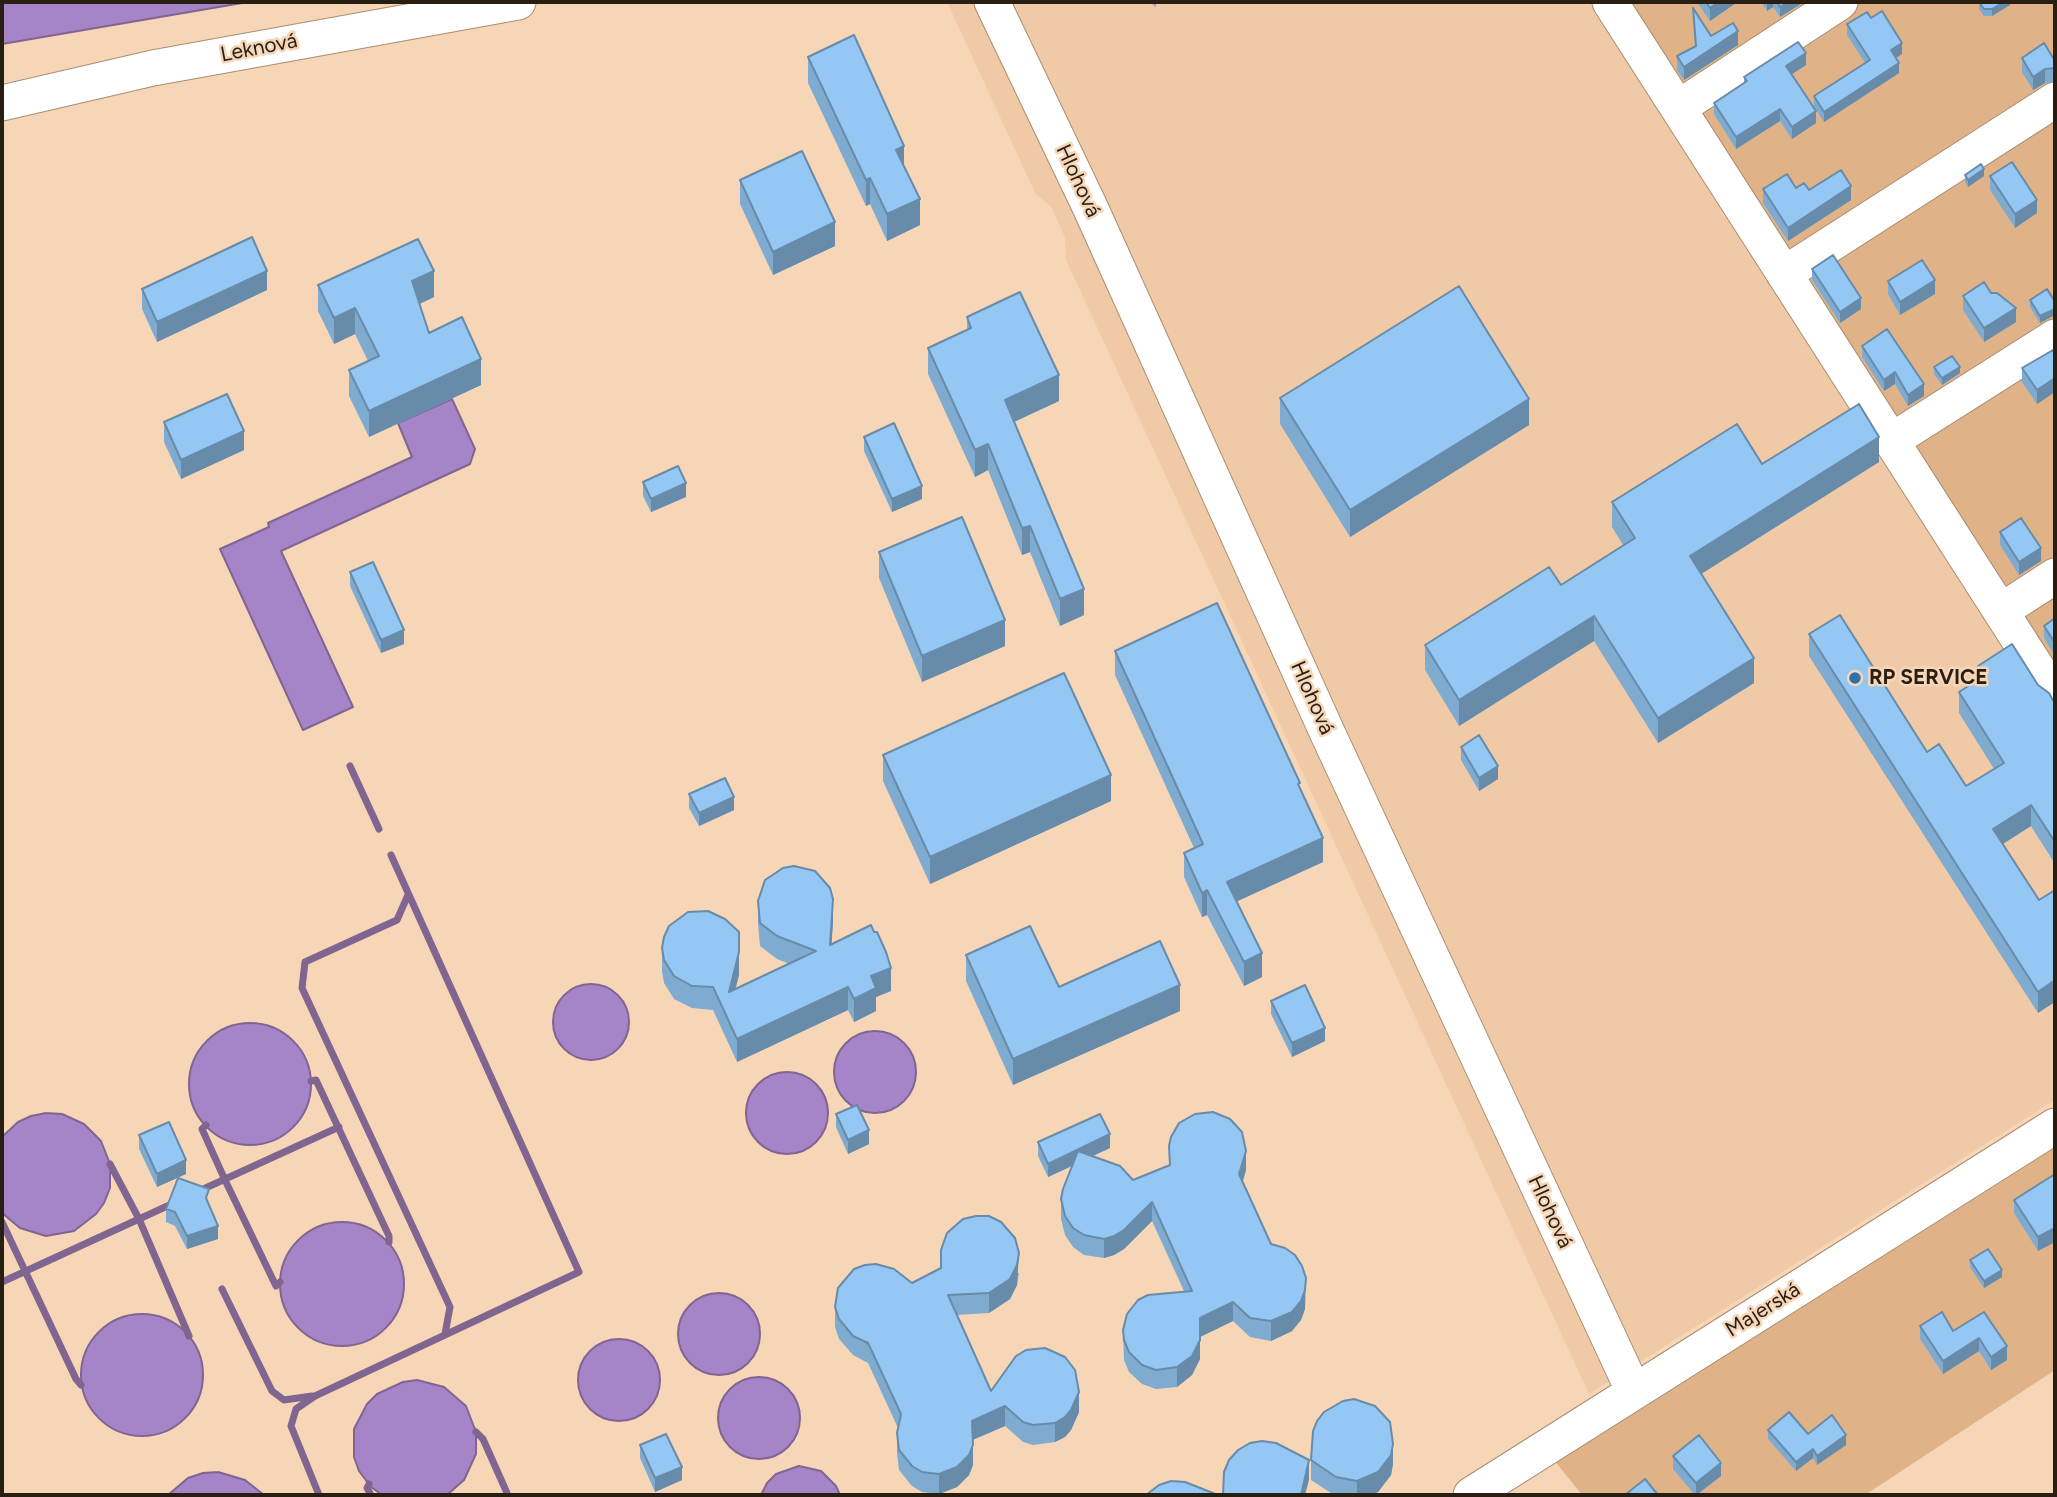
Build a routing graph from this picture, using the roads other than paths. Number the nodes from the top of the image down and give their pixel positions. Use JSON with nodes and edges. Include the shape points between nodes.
{"nodes":[{"id":1,"x":518,"y":2,"type":"edge"},
{"id":2,"x":992,"y":2,"type":"edge"},
{"id":3,"x":1610,"y":2,"type":"edge"},
{"id":4,"x":1840,"y":2,"type":"edge"},
{"id":5,"x":2055,"y":100,"type":"edge"},
{"id":6,"x":2,"y":103,"type":"edge"},
{"id":7,"x":1678,"y":108,"type":"junction"},
{"id":8,"x":1784,"y":274,"type":"junction"},
{"id":9,"x":2055,"y":337,"type":"edge"},
{"id":10,"x":1892,"y":441,"type":"junction"},
{"id":11,"x":2055,"y":576,"type":"edge"},
{"id":12,"x":2001,"y":611,"type":"junction"},
{"id":13,"x":2055,"y":696,"type":"edge"},
{"id":14,"x":2055,"y":1126,"type":"edge"},
{"id":15,"x":1634,"y":1392,"type":"junction"},
{"id":16,"x":1471,"y":1495,"type":"edge"}],
"edges":[{"from":1,"to":6,"type":"street","name":"Leknová","via":[[153,68]]},
{"from":2,"to":15,"type":"street","name":"Hlohová"},
{"from":3,"to":7,"type":"street"},
{"from":4,"to":7,"type":"street"},
{"from":5,"to":8,"type":"street"},
{"from":7,"to":8,"type":"street"},
{"from":8,"to":10,"type":"street"},
{"from":9,"to":10,"type":"street"},
{"from":10,"to":12,"type":"street"},
{"from":11,"to":12,"type":"street"},
{"from":12,"to":13,"type":"street"},
{"from":14,"to":15,"type":"street","name":"Majerská"},
{"from":15,"to":16,"type":"street","name":"Majerská"}]}
